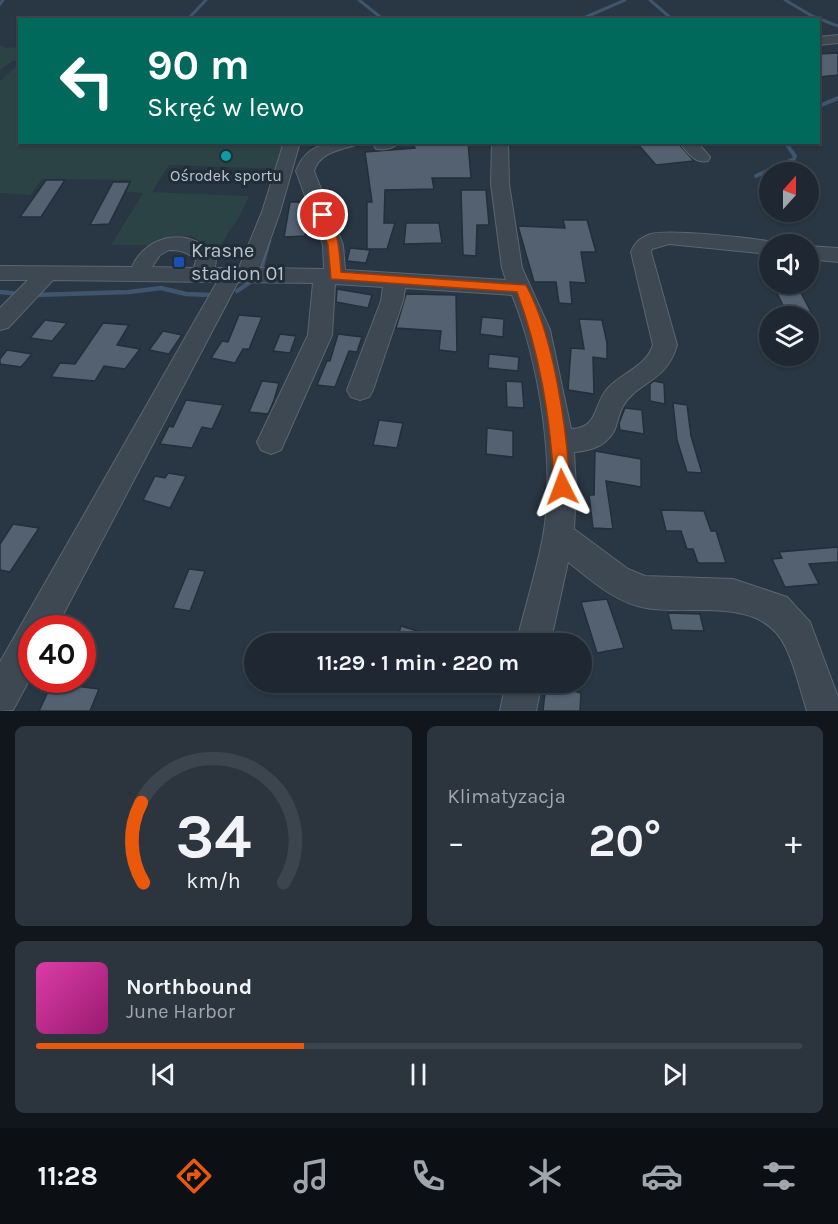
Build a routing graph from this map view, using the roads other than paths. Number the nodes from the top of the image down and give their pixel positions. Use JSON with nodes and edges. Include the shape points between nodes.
{"nodes":[{"id":1,"x":838,"y":39,"type":"edge"},
{"id":2,"x":820,"y":41,"type":"edge"},
{"id":3,"x":291,"y":144,"type":"edge"},
{"id":4,"x":342,"y":144,"type":"edge"},
{"id":5,"x":500,"y":144,"type":"edge"},
{"id":6,"x":689,"y":144,"type":"edge"},
{"id":7,"x":702,"y":157,"type":"dead end"},
{"id":8,"x":759,"y":247,"type":"edge"},
{"id":9,"x":819,"y":253,"type":"edge"},
{"id":10,"x":838,"y":255,"type":"edge"},
{"id":11,"x":0,"y":273,"type":"edge"},
{"id":12,"x":47,"y":274,"type":"junction"},
{"id":13,"x":139,"y":274,"type":"junction"},
{"id":14,"x":227,"y":275,"type":"junction"},
{"id":15,"x":330,"y":276,"type":"junction"},
{"id":16,"x":395,"y":279,"type":"junction"},
{"id":17,"x":521,"y":288,"type":"junction"},
{"id":18,"x":0,"y":322,"type":"edge"},
{"id":19,"x":360,"y":390,"type":"dead end"},
{"id":20,"x":560,"y":441,"type":"junction"},
{"id":21,"x":271,"y":442,"type":"dead end"},
{"id":22,"x":558,"y":536,"type":"junction"},
{"id":23,"x":45,"y":615,"type":"edge"},
{"id":24,"x":536,"y":633,"type":"edge"},
{"id":25,"x":18,"y":665,"type":"edge"},
{"id":26,"x":522,"y":693,"type":"edge"},
{"id":27,"x":0,"y":697,"type":"edge"},
{"id":28,"x":518,"y":711,"type":"edge"},
{"id":29,"x":825,"y":711,"type":"edge"}],
"edges":[{"from":1,"to":2,"type":"street"},
{"from":3,"to":14,"type":"street","via":[[268,221]]},
{"from":4,"to":15,"type":"street","via":[[311,155],[305,171],[333,245]]},
{"from":5,"to":17,"type":"street","via":[[504,220],[512,268]]},
{"from":6,"to":7,"type":"street"},
{"from":8,"to":20,"type":"street","via":[[669,238],[644,245],[641,252],[665,345],[663,357],[612,402],[598,433],[586,440]]},
{"from":9,"to":10,"type":"street"},
{"from":11,"to":12,"type":"street"},
{"from":12,"to":13,"type":"street"},
{"from":12,"to":18,"type":"street"},
{"from":13,"to":14,"type":"street"},
{"from":13,"to":14,"type":"street","via":[[150,254],[173,244],[187,244]]},
{"from":14,"to":15,"type":"street"},
{"from":14,"to":23,"type":"street","via":[[224,291]]},
{"from":15,"to":16,"type":"street"},
{"from":15,"to":21,"type":"street","via":[[322,292],[324,319],[320,335]]},
{"from":16,"to":17,"type":"street"},
{"from":16,"to":19,"type":"street","via":[[392,301]]},
{"from":17,"to":20,"type":"street","via":[[538,330]]},
{"from":20,"to":22,"type":"street"},
{"from":22,"to":24,"type":"street"},
{"from":22,"to":29,"type":"street","via":[[617,580],[645,592],[733,595],[775,609],[798,634]]},
{"from":25,"to":27,"type":"street"},
{"from":26,"to":28,"type":"street"}]}
